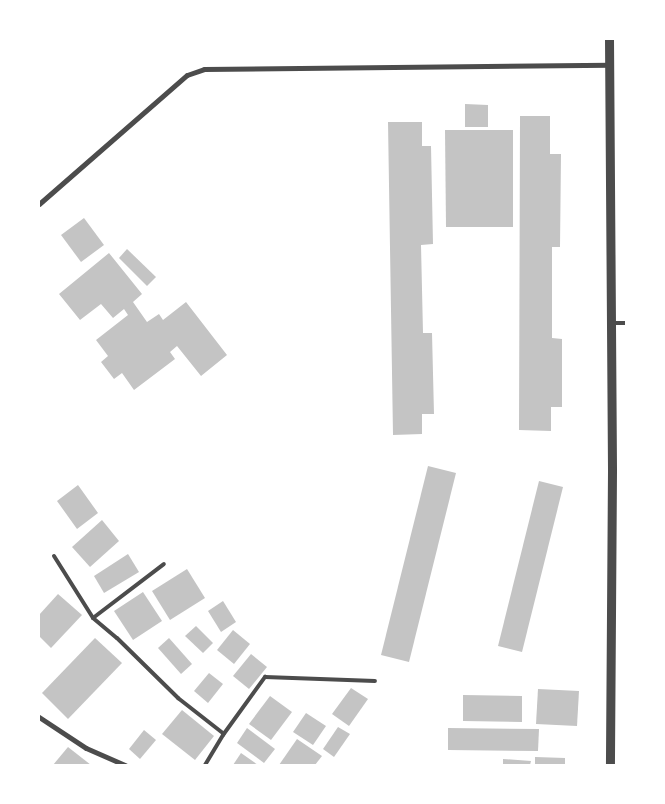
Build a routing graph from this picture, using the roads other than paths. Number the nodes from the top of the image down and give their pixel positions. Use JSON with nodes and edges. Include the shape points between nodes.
{"nodes":[{"id":1,"x":609,"y":39,"type":"edge"},
{"id":2,"x":610,"y":65,"type":"junction"},
{"id":3,"x":39,"y":204,"type":"edge"},
{"id":4,"x":611,"y":323,"type":"junction"},
{"id":5,"x":626,"y":323,"type":"edge"},
{"id":6,"x":54,"y":556,"type":"dead end"},
{"id":7,"x":164,"y":564,"type":"dead end"},
{"id":8,"x":92,"y":618,"type":"junction"},
{"id":9,"x":374,"y":681,"type":"dead end"},
{"id":10,"x":39,"y":717,"type":"edge"},
{"id":11,"x":224,"y":734,"type":"junction"},
{"id":12,"x":125,"y":765,"type":"edge"},
{"id":13,"x":205,"y":765,"type":"edge"},
{"id":14,"x":610,"y":765,"type":"edge"}],
"edges":[{"from":1,"to":2,"type":"street"},
{"from":2,"to":3,"type":"street","via":[[204,69],[186,75]]},
{"from":2,"to":4,"type":"street"},
{"from":4,"to":5,"type":"lane"},
{"from":4,"to":14,"type":"street"},
{"from":6,"to":8,"type":"lane"},
{"from":7,"to":8,"type":"lane"},
{"from":8,"to":11,"type":"lane","via":[[178,698]]},
{"from":9,"to":11,"type":"lane","via":[[265,677]]},
{"from":10,"to":12,"type":"street","via":[[86,748]]},
{"from":11,"to":13,"type":"lane"}]}
